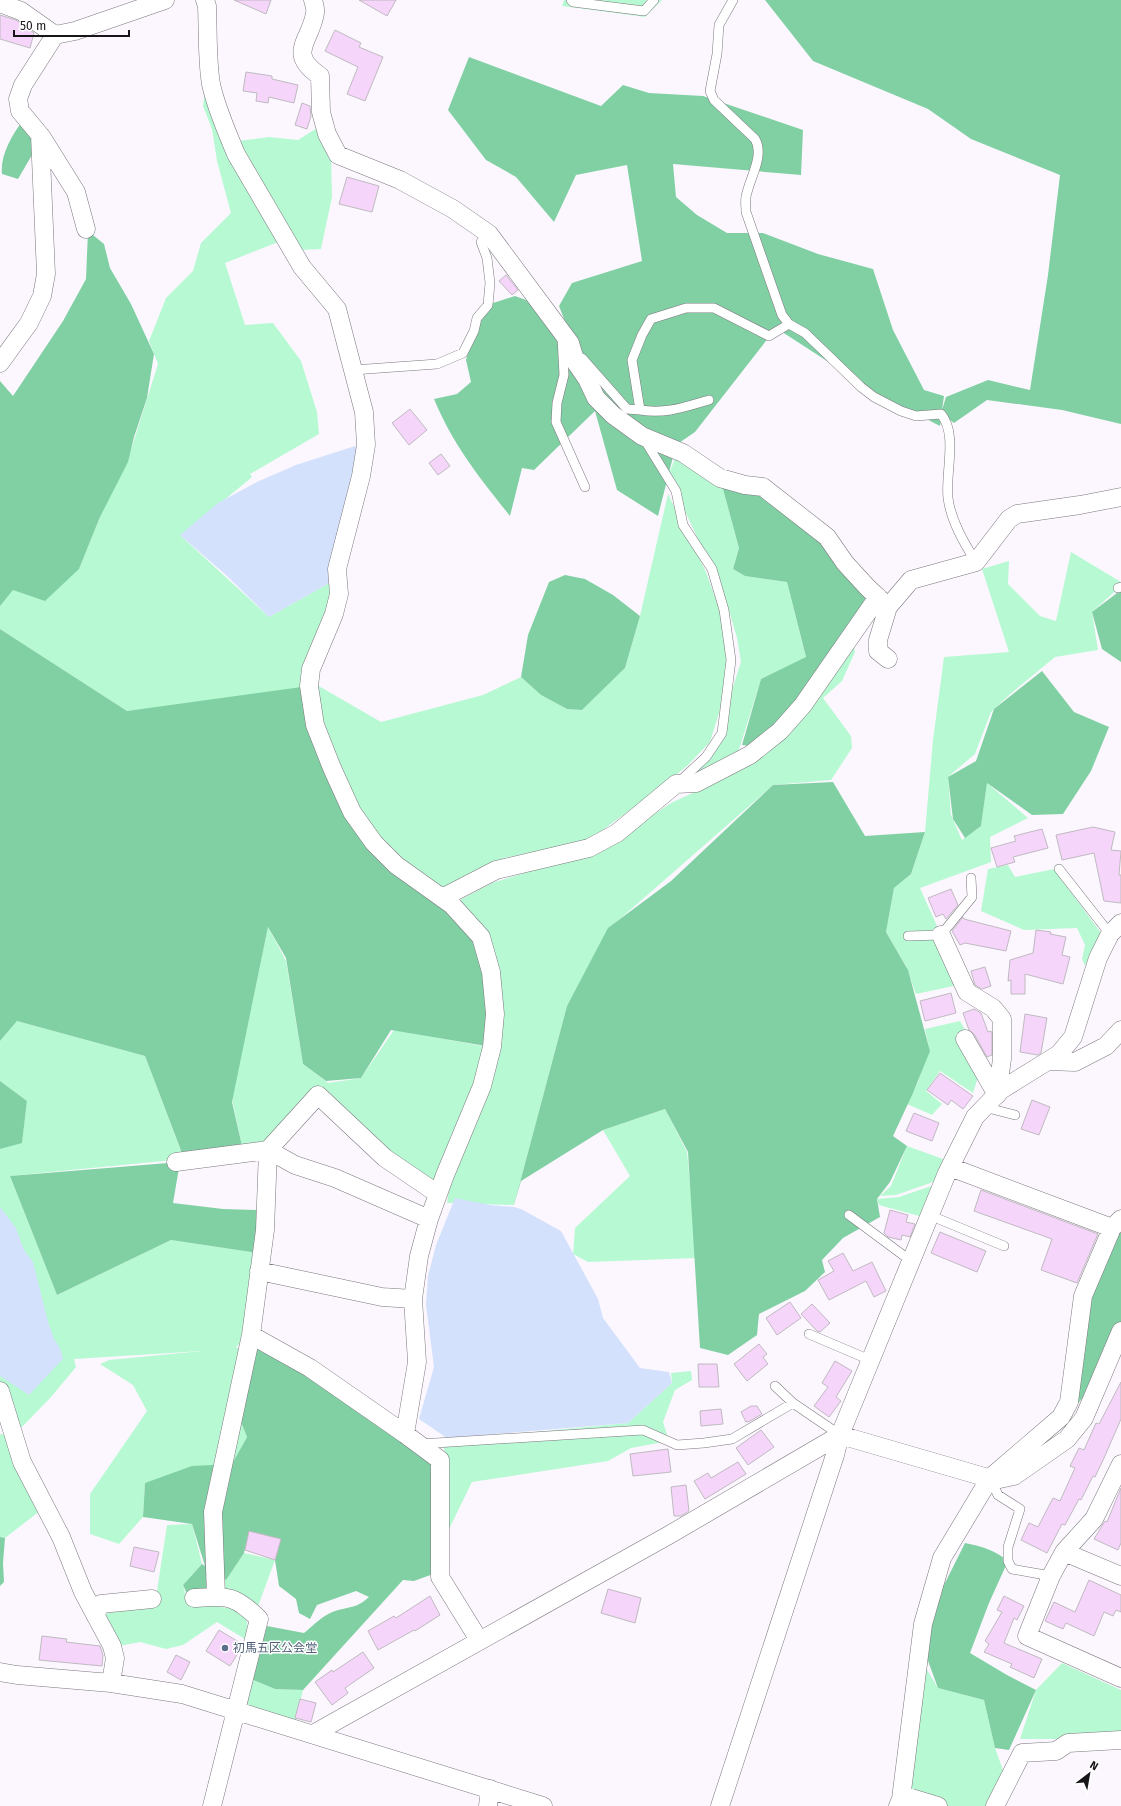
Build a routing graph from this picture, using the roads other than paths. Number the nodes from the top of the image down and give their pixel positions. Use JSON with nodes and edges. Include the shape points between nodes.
{"nodes":[{"id":1,"x":165,"y":0,"type":"edge"},
{"id":2,"x":205,"y":0,"type":"edge"},
{"id":3,"x":313,"y":0,"type":"edge"},
{"id":4,"x":571,"y":0,"type":"edge"},
{"id":5,"x":654,"y":0,"type":"edge"},
{"id":6,"x":733,"y":0,"type":"edge"},
{"id":7,"x":0,"y":3,"type":"edge"},
{"id":8,"x":55,"y":35,"type":"junction"},
{"id":9,"x":40,"y":135,"type":"junction"},
{"id":10,"x":86,"y":229,"type":"dead end"},
{"id":11,"x":489,"y":234,"type":"junction"},
{"id":12,"x":789,"y":324,"type":"junction"},
{"id":13,"x":561,"y":331,"type":"junction"},
{"id":14,"x":572,"y":346,"type":"junction"},
{"id":15,"x":0,"y":363,"type":"edge"},
{"id":16,"x":353,"y":370,"type":"junction"},
{"id":17,"x":709,"y":400,"type":"dead end"},
{"id":18,"x":640,"y":410,"type":"junction"},
{"id":19,"x":642,"y":436,"type":"junction"},
{"id":20,"x":585,"y":487,"type":"dead end"},
{"id":21,"x":1121,"y":497,"type":"edge"},
{"id":22,"x":976,"y":562,"type":"junction"},
{"id":23,"x":883,"y":602,"type":"junction"},
{"id":24,"x":888,"y":659,"type":"dead end"},
{"id":25,"x":676,"y":784,"type":"junction"},
{"id":26,"x":1059,"y":869,"type":"dead end"},
{"id":27,"x":971,"y":878,"type":"dead end"},
{"id":28,"x":442,"y":898,"type":"junction"},
{"id":29,"x":1116,"y":928,"type":"edge"},
{"id":30,"x":941,"y":934,"type":"junction"},
{"id":31,"x":908,"y":936,"type":"dead end"},
{"id":32,"x":1121,"y":1030,"type":"edge"},
{"id":33,"x":965,"y":1039,"type":"dead end"},
{"id":34,"x":1048,"y":1062,"type":"junction"},
{"id":35,"x":997,"y":1095,"type":"junction"},
{"id":36,"x":984,"y":1107,"type":"junction"},
{"id":37,"x":1015,"y":1115,"type":"dead end"},
{"id":38,"x":268,"y":1150,"type":"junction"},
{"id":39,"x":176,"y":1162,"type":"dead end"},
{"id":40,"x":950,"y":1167,"type":"junction"},
{"id":41,"x":438,"y":1194,"type":"junction"},
{"id":42,"x":849,"y":1215,"type":"dead end"},
{"id":43,"x":929,"y":1215,"type":"junction"},
{"id":44,"x":429,"y":1219,"type":"junction"},
{"id":45,"x":1116,"y":1224,"type":"edge"},
{"id":46,"x":1004,"y":1246,"type":"dead end"},
{"id":47,"x":911,"y":1261,"type":"junction"},
{"id":48,"x":259,"y":1271,"type":"junction"},
{"id":49,"x":413,"y":1299,"type":"junction"},
{"id":50,"x":1121,"y":1331,"type":"edge"},
{"id":51,"x":809,"y":1334,"type":"dead end"},
{"id":52,"x":251,"y":1335,"type":"junction"},
{"id":53,"x":870,"y":1360,"type":"junction"},
{"id":54,"x":775,"y":1386,"type":"dead end"},
{"id":55,"x":0,"y":1391,"type":"edge"},
{"id":56,"x":793,"y":1403,"type":"junction"},
{"id":57,"x":840,"y":1435,"type":"junction"},
{"id":58,"x":412,"y":1439,"type":"junction"},
{"id":59,"x":1119,"y":1473,"type":"edge"},
{"id":60,"x":990,"y":1478,"type":"junction"},
{"id":61,"x":1064,"y":1552,"type":"junction"},
{"id":62,"x":1051,"y":1576,"type":"junction"},
{"id":63,"x":1121,"y":1576,"type":"edge"},
{"id":64,"x":216,"y":1596,"type":"junction"},
{"id":65,"x":194,"y":1598,"type":"dead end"},
{"id":66,"x":152,"y":1599,"type":"dead end"},
{"id":67,"x":95,"y":1615,"type":"junction"},
{"id":68,"x":480,"y":1640,"type":"junction"},
{"id":69,"x":0,"y":1672,"type":"edge"},
{"id":70,"x":1121,"y":1678,"type":"edge"},
{"id":71,"x":111,"y":1683,"type":"junction"},
{"id":72,"x":236,"y":1712,"type":"junction"},
{"id":73,"x":313,"y":1734,"type":"junction"},
{"id":74,"x":1121,"y":1740,"type":"edge"},
{"id":75,"x":489,"y":1798,"type":"edge"},
{"id":76,"x":900,"y":1800,"type":"edge"},
{"id":77,"x":212,"y":1806,"type":"edge"},
{"id":78,"x":543,"y":1806,"type":"edge"},
{"id":79,"x":720,"y":1806,"type":"edge"},
{"id":80,"x":938,"y":1806,"type":"edge"},
{"id":81,"x":995,"y":1806,"type":"edge"}],
"edges":[{"from":1,"to":8,"type":"street","via":[[75,31]]},
{"from":2,"to":16,"type":"street","via":[[211,84],[236,154],[302,267],[337,309]]},
{"from":3,"to":11,"type":"street","via":[[315,12],[303,44],[303,58],[311,70],[320,76],[321,112],[327,134],[338,155],[400,180],[453,209]]},
{"from":4,"to":5,"type":"lane","via":[[644,11]]},
{"from":6,"to":12,"type":"lane","via":[[719,25],[710,91],[714,100],[755,138],[758,144],[756,166],[746,197],[746,212],[773,293],[782,315]]},
{"from":7,"to":8,"type":"street","via":[[21,11]]},
{"from":8,"to":9,"type":"street","via":[[23,85],[18,99],[20,111]]},
{"from":9,"to":10,"type":"street","via":[[76,192]]},
{"from":9,"to":15,"type":"street","via":[[46,274],[42,296],[29,323]]},
{"from":11,"to":13,"type":"street"},
{"from":11,"to":16,"type":"lane","via":[[481,242],[487,258],[490,283],[488,304],[477,318],[474,331],[463,353],[437,364]]},
{"from":12,"to":18,"type":"lane","via":[[769,336],[714,308],[686,308],[651,319],[632,360]]},
{"from":12,"to":22,"type":"lane","via":[[806,333],[861,387],[887,404],[916,416],[942,414],[946,419],[950,443],[948,499],[956,525]]},
{"from":13,"to":14,"type":"street"},
{"from":13,"to":20,"type":"lane","via":[[564,375],[557,403],[556,422]]},
{"from":14,"to":18,"type":"lane","via":[[627,410]]},
{"from":14,"to":19,"type":"street","via":[[576,363],[596,398]]},
{"from":16,"to":28,"type":"street","via":[[364,412],[366,445],[361,476],[337,569],[339,594],[334,614],[311,669],[309,686],[315,725],[352,812],[374,843],[396,865]]},
{"from":17,"to":18,"type":"lane","via":[[672,410]]},
{"from":19,"to":23,"type":"street","via":[[683,453],[720,478],[745,485],[763,486],[827,537],[845,563]]},
{"from":19,"to":25,"type":"lane","via":[[676,492],[683,525],[712,569],[724,610],[731,660],[722,733],[706,756]]},
{"from":21,"to":22,"type":"street","via":[[1018,514],[1009,519]]},
{"from":22,"to":23,"type":"street","via":[[911,580]]},
{"from":23,"to":24,"type":"street","via":[[878,651]]},
{"from":23,"to":25,"type":"street","via":[[780,731],[750,755],[696,783]]},
{"from":25,"to":28,"type":"street","via":[[617,833],[589,848],[496,870]]},
{"from":26,"to":29,"type":"lane"},
{"from":27,"to":30,"type":"lane","via":[[972,897]]},
{"from":28,"to":41,"type":"street","via":[[452,905],[480,937],[491,972],[495,1014],[492,1047],[482,1086]]},
{"from":29,"to":34,"type":"street","via":[[1098,958],[1073,1037],[1059,1054]]},
{"from":30,"to":31,"type":"lane"},
{"from":30,"to":35,"type":"street","via":[[967,992],[993,1008],[1002,1019],[1002,1059]]},
{"from":32,"to":34,"type":"street","via":[[1106,1046],[1075,1062]]},
{"from":33,"to":35,"type":"street"},
{"from":34,"to":35,"type":"street"},
{"from":35,"to":36,"type":"street"},
{"from":36,"to":37,"type":"lane"},
{"from":36,"to":40,"type":"street","via":[[975,1117]]},
{"from":38,"to":39,"type":"street"},
{"from":38,"to":41,"type":"street","via":[[318,1095],[385,1158]]},
{"from":38,"to":44,"type":"street","via":[[295,1165],[335,1178]]},
{"from":38,"to":48,"type":"street","via":[[265,1230]]},
{"from":40,"to":43,"type":"street"},
{"from":40,"to":45,"type":"street"},
{"from":41,"to":44,"type":"street"},
{"from":42,"to":47,"type":"lane"},
{"from":43,"to":46,"type":"lane"},
{"from":43,"to":47,"type":"street"},
{"from":44,"to":49,"type":"street","via":[[419,1256]]},
{"from":45,"to":60,"type":"street","via":[[1083,1296],[1069,1402],[1061,1417]]},
{"from":47,"to":53,"type":"street"},
{"from":48,"to":49,"type":"street","via":[[382,1297]]},
{"from":48,"to":52,"type":"street"},
{"from":49,"to":58,"type":"street","via":[[417,1362]]},
{"from":50,"to":60,"type":"street","via":[[1084,1418],[1067,1439],[1014,1476],[995,1480]]},
{"from":51,"to":53,"type":"lane"},
{"from":52,"to":58,"type":"street","via":[[310,1368]]},
{"from":52,"to":64,"type":"street","via":[[213,1512]]},
{"from":53,"to":57,"type":"street"},
{"from":54,"to":56,"type":"lane"},
{"from":55,"to":67,"type":"street","via":[[22,1462]]},
{"from":56,"to":57,"type":"lane"},
{"from":56,"to":58,"type":"lane","via":[[732,1439],[704,1443],[677,1445],[643,1430]]},
{"from":57,"to":60,"type":"street"},
{"from":57,"to":68,"type":"street"},
{"from":57,"to":79,"type":"street"},
{"from":58,"to":68,"type":"street","via":[[440,1460],[440,1577]]},
{"from":59,"to":61,"type":"street","via":[[1094,1519]]},
{"from":60,"to":62,"type":"lane","via":[[998,1495],[1020,1509],[1008,1547],[1008,1561],[1012,1569]]},
{"from":60,"to":76,"type":"street","via":[[942,1558],[923,1624]]},
{"from":61,"to":62,"type":"street"},
{"from":61,"to":63,"type":"street"},
{"from":62,"to":70,"type":"street","via":[[1027,1636]]},
{"from":64,"to":65,"type":"street"},
{"from":64,"to":72,"type":"street","via":[[225,1596],[245,1605],[259,1619]]},
{"from":66,"to":67,"type":"street","via":[[101,1604]]},
{"from":67,"to":71,"type":"street","via":[[112,1646],[115,1658]]},
{"from":68,"to":73,"type":"street"},
{"from":69,"to":71,"type":"street"},
{"from":71,"to":72,"type":"street","via":[[182,1694]]},
{"from":72,"to":73,"type":"street"},
{"from":72,"to":77,"type":"street"},
{"from":73,"to":75,"type":"street"},
{"from":74,"to":81,"type":"street","via":[[1068,1743],[1056,1751],[1022,1753]]},
{"from":75,"to":78,"type":"street"},
{"from":76,"to":80,"type":"street"}]}
